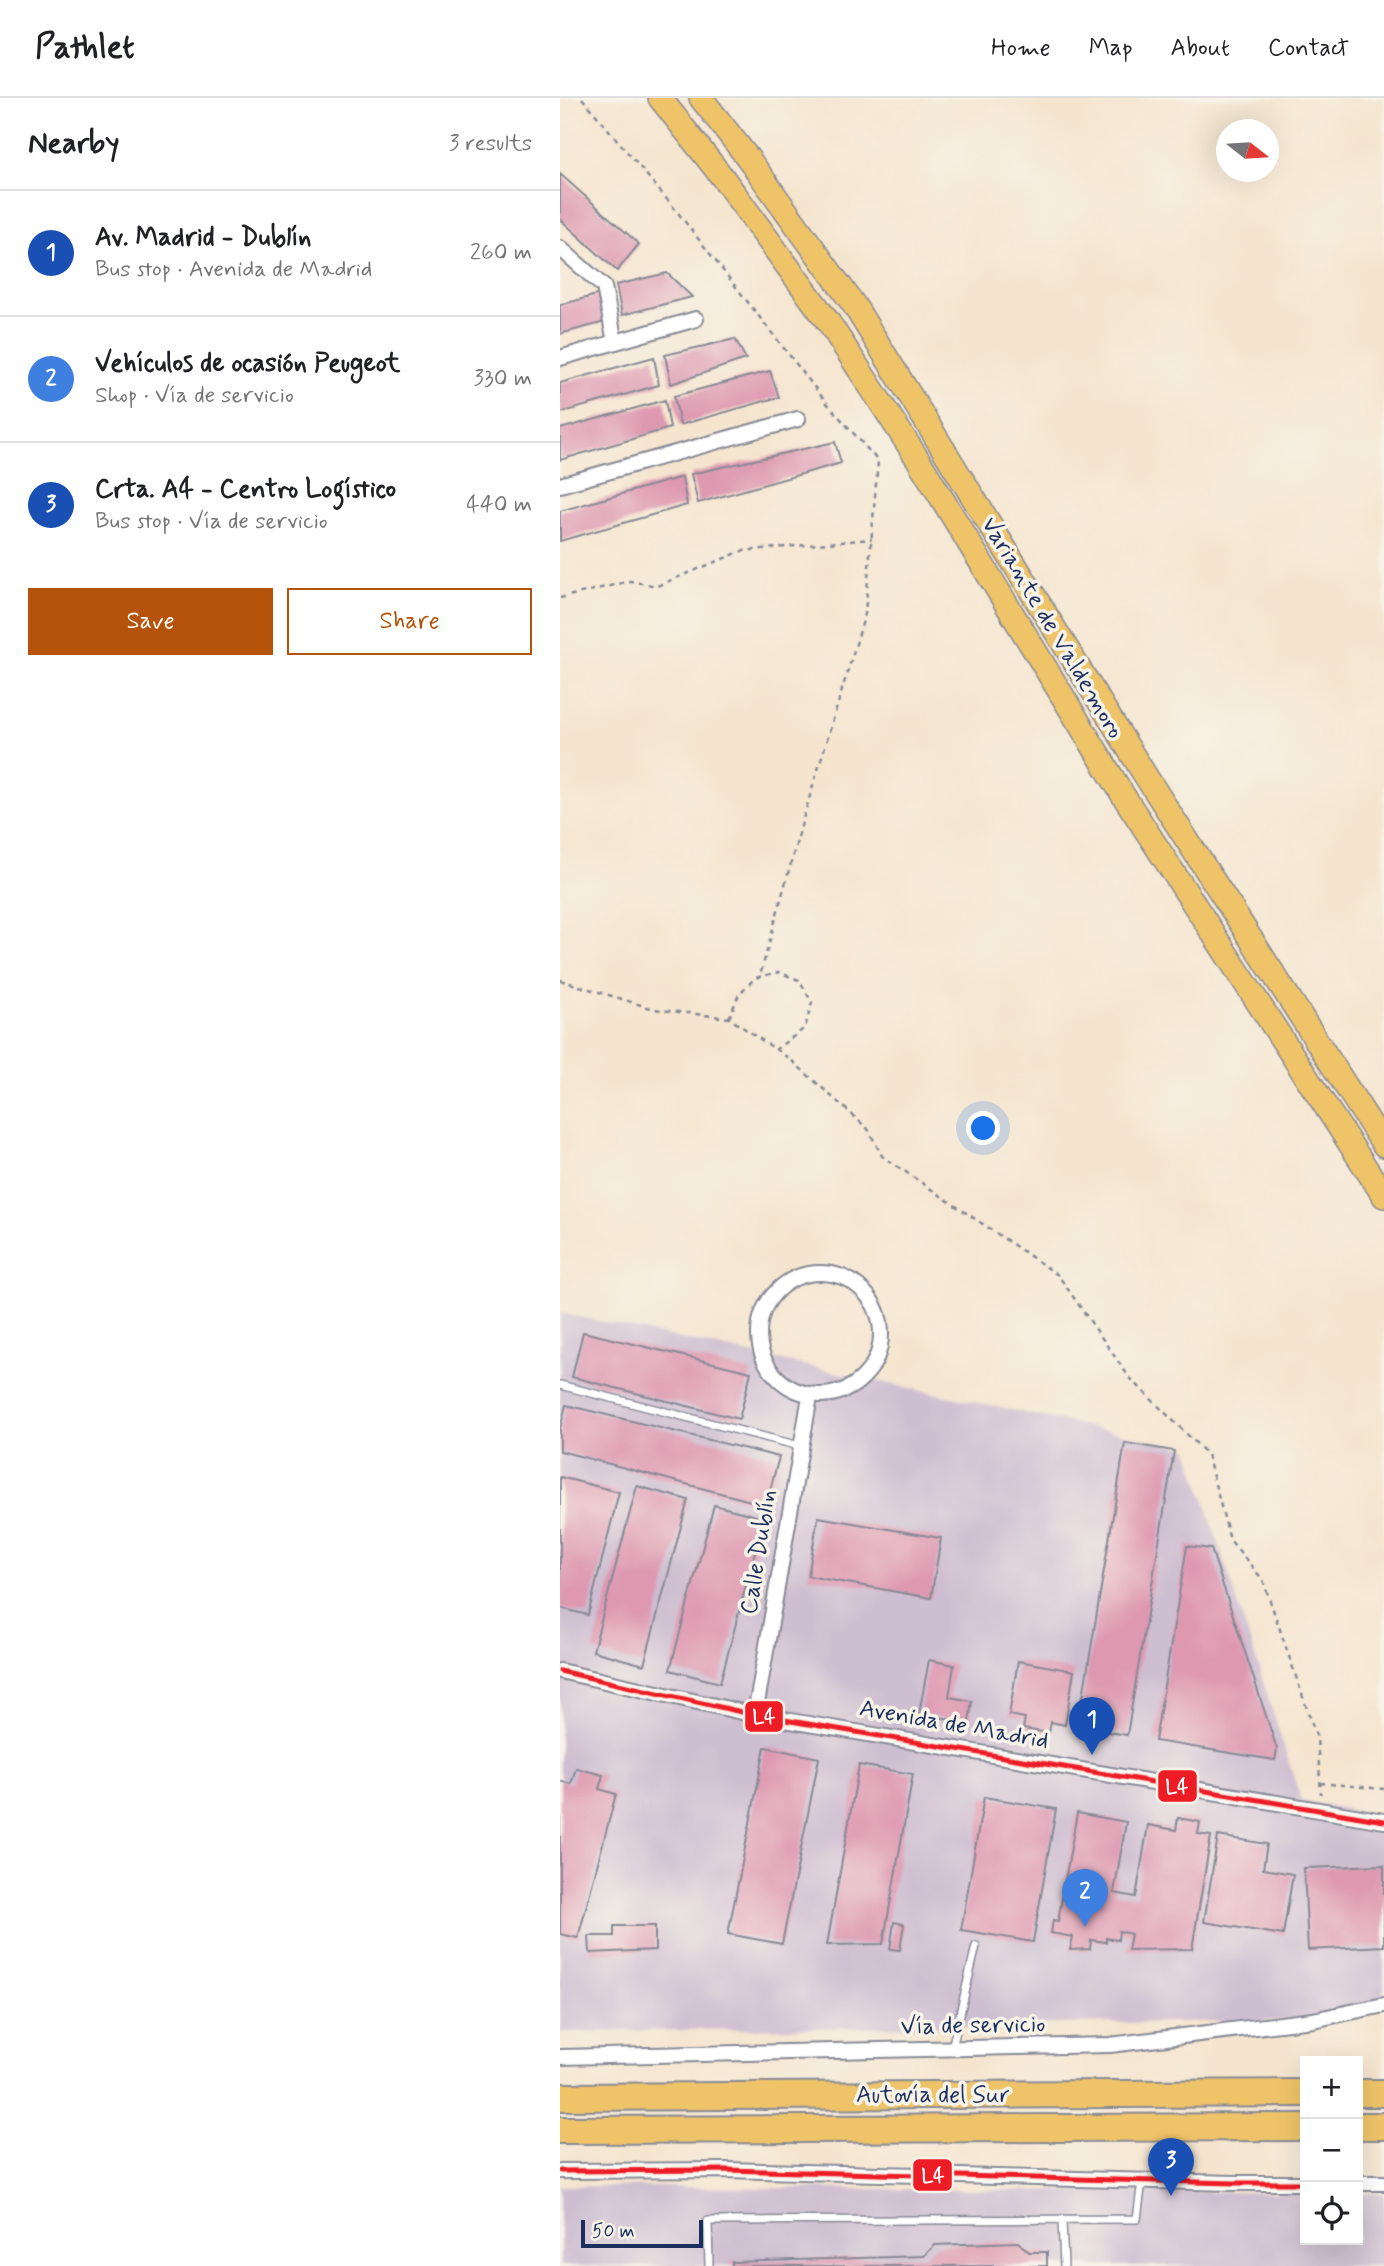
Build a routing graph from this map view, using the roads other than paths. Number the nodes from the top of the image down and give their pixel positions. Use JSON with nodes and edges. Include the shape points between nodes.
{"nodes":[{"id":1,"x":660,"y":98,"type":"edge"},
{"id":2,"x":701,"y":98,"type":"edge"},
{"id":3,"x":560,"y":248,"type":"edge"},
{"id":4,"x":696,"y":319,"type":"dead end"},
{"id":5,"x":615,"y":342,"type":"junction"},
{"id":6,"x":560,"y":358,"type":"edge"},
{"id":7,"x":798,"y":419,"type":"dead end"},
{"id":8,"x":560,"y":485,"type":"edge"},
{"id":9,"x":1384,"y":1145,"type":"edge"},
{"id":10,"x":1384,"y":1196,"type":"edge"},
{"id":11,"x":560,"y":1385,"type":"edge"},
{"id":12,"x":810,"y":1396,"type":"junction"},
{"id":13,"x":800,"y":1446,"type":"junction"},
{"id":14,"x":560,"y":1671,"type":"edge"},
{"id":15,"x":755,"y":1715,"type":"junction"},
{"id":16,"x":1384,"y":1821,"type":"edge"},
{"id":17,"x":976,"y":1947,"type":"dead end"},
{"id":18,"x":1384,"y":2005,"type":"edge"},
{"id":19,"x":951,"y":2049,"type":"junction"},
{"id":20,"x":560,"y":2057,"type":"edge"},
{"id":21,"x":1300,"y":2093,"type":"edge"},
{"id":22,"x":1363,"y":2093,"type":"edge"},
{"id":23,"x":1384,"y":2093,"type":"edge"},
{"id":24,"x":560,"y":2097,"type":"edge"},
{"id":25,"x":1363,"y":2126,"type":"edge"},
{"id":26,"x":1384,"y":2126,"type":"edge"},
{"id":27,"x":1300,"y":2127,"type":"edge"},
{"id":28,"x":560,"y":2130,"type":"edge"},
{"id":29,"x":560,"y":2171,"type":"edge"},
{"id":30,"x":1142,"y":2181,"type":"junction"},
{"id":31,"x":1300,"y":2183,"type":"edge"},
{"id":32,"x":1363,"y":2183,"type":"edge"},
{"id":33,"x":1384,"y":2183,"type":"edge"},
{"id":34,"x":1062,"y":2220,"type":"junction"},
{"id":35,"x":709,"y":2266,"type":"edge"},
{"id":36,"x":1064,"y":2266,"type":"edge"}],
"edges":[{"from":1,"to":10,"type":"main road","name":"Variante de Valdemoro","via":[[829,323],[1123,795]]},
{"from":2,"to":9,"type":"main road","name":"Variante de Valdemoro","via":[[854,305],[1145,775]]},
{"from":3,"to":5,"type":"street","via":[[604,287]]},
{"from":4,"to":5,"type":"street"},
{"from":5,"to":6,"type":"street"},
{"from":7,"to":8,"type":"street"},
{"from":11,"to":13,"type":"lane"},
{"from":12,"to":12,"type":"street","via":[[838,1394],[862,1381],[878,1358],[882,1330],[874,1304],[856,1283],[830,1272],[803,1274],[778,1288],[762,1311],[758,1338],[766,1365],[784,1385]]},
{"from":12,"to":13,"type":"street","name":"Calle Dublín"},
{"from":13,"to":15,"type":"street","name":"Calle Dublín"},
{"from":14,"to":15,"type":"street","name":"Avenida de Madrid"},
{"from":15,"to":16,"type":"street","name":"Avenida de Madrid"},
{"from":17,"to":19,"type":"lane"},
{"from":18,"to":19,"type":"street","name":"Vía de servicio","via":[[1313,2020],[1110,2045]]},
{"from":19,"to":20,"type":"street","name":"Vía de servicio"},
{"from":21,"to":24,"type":"highway","name":"Autovía del Sur"},
{"from":22,"to":23,"type":"highway"},
{"from":25,"to":26,"type":"highway"},
{"from":27,"to":28,"type":"highway","name":"Autovía del Sur"},
{"from":29,"to":30,"type":"street","via":[[726,2170]]},
{"from":30,"to":31,"type":"street"},
{"from":30,"to":34,"type":"lane","via":[[1137,2219]]},
{"from":32,"to":33,"type":"street"},
{"from":34,"to":35,"type":"lane","via":[[708,2221]]},
{"from":34,"to":36,"type":"lane"}]}
